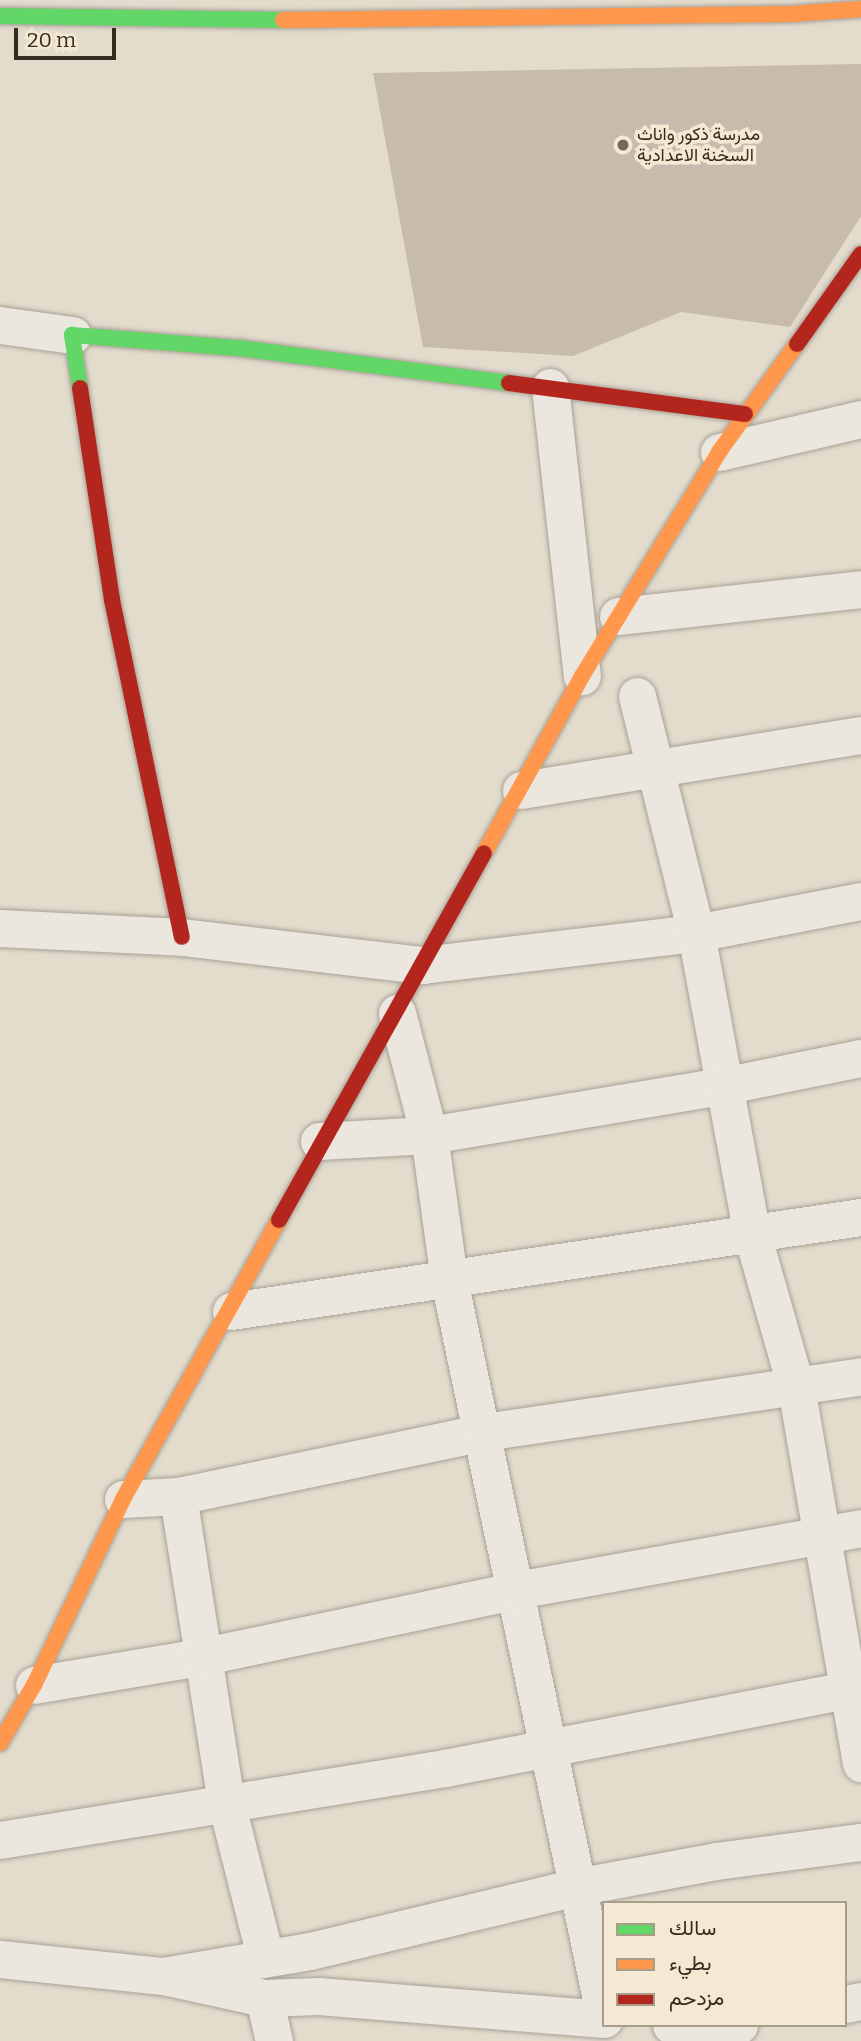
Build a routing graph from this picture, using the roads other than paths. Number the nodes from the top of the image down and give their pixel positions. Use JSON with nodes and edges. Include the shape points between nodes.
{"nodes":[{"id":1,"x":790,"y":7,"type":"edge"},
{"id":2,"x":861,"y":9,"type":"edge"},
{"id":3,"x":312,"y":10,"type":"edge"},
{"id":4,"x":0,"y":16,"type":"edge"},
{"id":5,"x":861,"y":254,"type":"edge"},
{"id":6,"x":0,"y":325,"type":"edge"},
{"id":7,"x":72,"y":335,"type":"junction"},
{"id":8,"x":550,"y":387,"type":"junction"},
{"id":9,"x":746,"y":414,"type":"junction"},
{"id":10,"x":861,"y":418,"type":"edge"},
{"id":11,"x":719,"y":452,"type":"junction"},
{"id":12,"x":861,"y":589,"type":"edge"},
{"id":13,"x":618,"y":616,"type":"junction"},
{"id":14,"x":582,"y":676,"type":"junction"},
{"id":15,"x":637,"y":696,"type":"dead end"},
{"id":16,"x":861,"y":734,"type":"edge"},
{"id":17,"x":656,"y":765,"type":"junction"},
{"id":18,"x":521,"y":790,"type":"junction"},
{"id":19,"x":861,"y":901,"type":"edge"},
{"id":20,"x":0,"y":928,"type":"edge"},
{"id":21,"x":696,"y":933,"type":"junction"},
{"id":22,"x":183,"y":937,"type":"junction"},
{"id":23,"x":422,"y":965,"type":"junction"},
{"id":24,"x":397,"y":1013,"type":"junction"},
{"id":25,"x":861,"y":1058,"type":"edge"},
{"id":26,"x":723,"y":1086,"type":"junction"},
{"id":27,"x":429,"y":1135,"type":"junction"},
{"id":28,"x":319,"y":1141,"type":"junction"},
{"id":29,"x":861,"y":1217,"type":"edge"},
{"id":30,"x":752,"y":1234,"type":"junction"},
{"id":31,"x":449,"y":1280,"type":"junction"},
{"id":32,"x":231,"y":1311,"type":"junction"},
{"id":33,"x":861,"y":1376,"type":"edge"},
{"id":34,"x":796,"y":1387,"type":"junction"},
{"id":35,"x":484,"y":1432,"type":"junction"},
{"id":36,"x":178,"y":1496,"type":"junction"},
{"id":37,"x":123,"y":1499,"type":"junction"},
{"id":38,"x":861,"y":1528,"type":"edge"},
{"id":39,"x":822,"y":1536,"type":"junction"},
{"id":40,"x":517,"y":1590,"type":"junction"},
{"id":41,"x":200,"y":1657,"type":"junction"},
{"id":42,"x":34,"y":1685,"type":"junction"},
{"id":43,"x":854,"y":1689,"type":"edge"},
{"id":44,"x":0,"y":1743,"type":"edge"},
{"id":45,"x":548,"y":1749,"type":"junction"},
{"id":46,"x":861,"y":1763,"type":"edge"},
{"id":47,"x":226,"y":1802,"type":"junction"},
{"id":48,"x":0,"y":1840,"type":"edge"},
{"id":49,"x":861,"y":1842,"type":"edge"},
{"id":50,"x":576,"y":1887,"type":"junction"},
{"id":51,"x":310,"y":1951,"type":"junction"},
{"id":52,"x":265,"y":1956,"type":"junction"},
{"id":53,"x":0,"y":1959,"type":"edge"},
{"id":54,"x":163,"y":1976,"type":"junction"},
{"id":55,"x":318,"y":1996,"type":"junction"},
{"id":56,"x":264,"y":1998,"type":"junction"},
{"id":57,"x":602,"y":2004,"type":"edge"},
{"id":58,"x":602,"y":2019,"type":"edge"},
{"id":59,"x":690,"y":2027,"type":"edge"},
{"id":60,"x":727,"y":2031,"type":"edge"},
{"id":61,"x":274,"y":2041,"type":"edge"}],
"edges":[{"from":1,"to":2,"type":"street"},
{"from":1,"to":3,"type":"street"},
{"from":3,"to":4,"type":"street"},
{"from":5,"to":9,"type":"street"},
{"from":6,"to":7,"type":"street"},
{"from":7,"to":8,"type":"street","via":[[239,348]]},
{"from":7,"to":22,"type":"street","via":[[112,600]]},
{"from":8,"to":9,"type":"street"},
{"from":8,"to":14,"type":"street"},
{"from":9,"to":11,"type":"street"},
{"from":10,"to":11,"type":"street"},
{"from":11,"to":13,"type":"street"},
{"from":12,"to":13,"type":"street"},
{"from":13,"to":14,"type":"street"},
{"from":14,"to":18,"type":"street"},
{"from":15,"to":17,"type":"street"},
{"from":16,"to":17,"type":"street"},
{"from":17,"to":18,"type":"street"},
{"from":17,"to":21,"type":"street"},
{"from":18,"to":23,"type":"street"},
{"from":19,"to":21,"type":"street"},
{"from":20,"to":22,"type":"street"},
{"from":21,"to":23,"type":"street"},
{"from":21,"to":26,"type":"street"},
{"from":22,"to":23,"type":"street"},
{"from":23,"to":24,"type":"street"},
{"from":24,"to":27,"type":"street"},
{"from":24,"to":28,"type":"street"},
{"from":25,"to":26,"type":"street"},
{"from":26,"to":27,"type":"street"},
{"from":26,"to":30,"type":"street"},
{"from":27,"to":28,"type":"street"},
{"from":27,"to":31,"type":"street"},
{"from":28,"to":32,"type":"street"},
{"from":29,"to":30,"type":"street"},
{"from":30,"to":31,"type":"street"},
{"from":30,"to":34,"type":"street"},
{"from":31,"to":32,"type":"street"},
{"from":31,"to":35,"type":"street"},
{"from":32,"to":37,"type":"street"},
{"from":33,"to":34,"type":"street"},
{"from":34,"to":35,"type":"street"},
{"from":34,"to":39,"type":"street"},
{"from":35,"to":36,"type":"street"},
{"from":35,"to":40,"type":"street"},
{"from":36,"to":37,"type":"street"},
{"from":36,"to":41,"type":"street"},
{"from":37,"to":42,"type":"street"},
{"from":38,"to":39,"type":"street"},
{"from":39,"to":40,"type":"street"},
{"from":39,"to":43,"type":"street"},
{"from":40,"to":41,"type":"street"},
{"from":40,"to":45,"type":"street"},
{"from":41,"to":42,"type":"street"},
{"from":41,"to":47,"type":"street"},
{"from":42,"to":44,"type":"street"},
{"from":43,"to":45,"type":"street"},
{"from":43,"to":46,"type":"street"},
{"from":45,"to":47,"type":"street"},
{"from":45,"to":50,"type":"street"},
{"from":47,"to":48,"type":"street"},
{"from":47,"to":52,"type":"street"},
{"from":49,"to":50,"type":"street","via":[[716,1861]]},
{"from":50,"to":51,"type":"street"},
{"from":50,"to":57,"type":"street"},
{"from":51,"to":52,"type":"street"},
{"from":51,"to":55,"type":"street"},
{"from":52,"to":54,"type":"street"},
{"from":53,"to":54,"type":"street"},
{"from":54,"to":56,"type":"street"},
{"from":55,"to":56,"type":"street"},
{"from":55,"to":58,"type":"street"},
{"from":56,"to":61,"type":"street"},
{"from":59,"to":60,"type":"street"}]}
